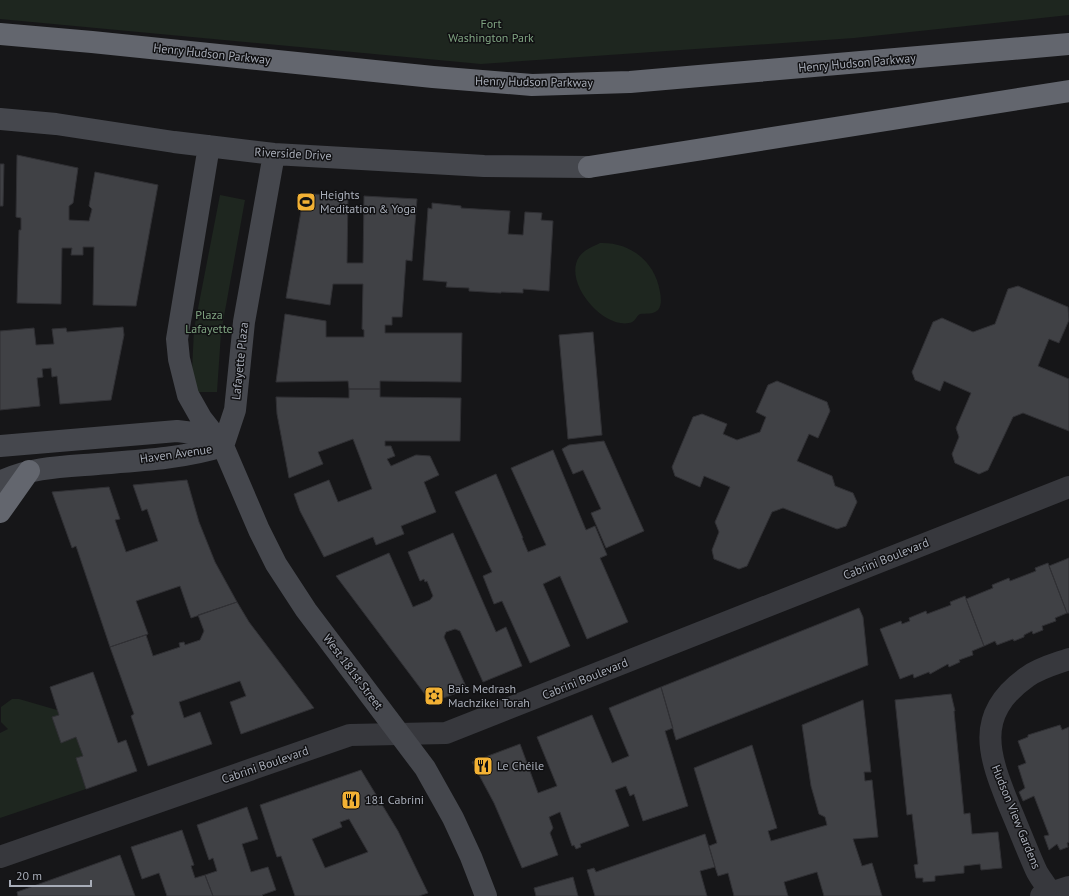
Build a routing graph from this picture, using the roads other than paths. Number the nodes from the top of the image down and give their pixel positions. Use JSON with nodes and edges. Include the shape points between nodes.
{"nodes":[{"id":1,"x":0,"y":34,"type":"edge"},
{"id":2,"x":1069,"y":44,"type":"edge"},
{"id":3,"x":1069,"y":91,"type":"edge"},
{"id":4,"x":0,"y":118,"type":"edge"},
{"id":5,"x":209,"y":146,"type":"junction"},
{"id":6,"x":274,"y":154,"type":"junction"},
{"id":7,"x":588,"y":168,"type":"joint"},
{"id":8,"x":0,"y":446,"type":"edge"},
{"id":9,"x":223,"y":446,"type":"junction"},
{"id":10,"x":29,"y":472,"type":"junction"},
{"id":11,"x":0,"y":482,"type":"edge"},
{"id":12,"x":1069,"y":487,"type":"edge"},
{"id":13,"x":0,"y":512,"type":"edge"},
{"id":14,"x":1069,"y":658,"type":"edge"},
{"id":15,"x":400,"y":733,"type":"junction"},
{"id":16,"x":0,"y":857,"type":"edge"},
{"id":17,"x":1053,"y":893,"type":"edge"},
{"id":18,"x":486,"y":896,"type":"edge"}],
"edges":[{"from":1,"to":2,"type":"highway","name":"Henry Hudson Parkway","via":[[532,85],[630,82]]},
{"from":3,"to":7,"type":"highway"},
{"from":4,"to":5,"type":"main road","name":"Riverside Drive"},
{"from":5,"to":6,"type":"main road","name":"Riverside Drive"},
{"from":5,"to":9,"type":"main road","via":[[177,349],[183,379],[195,410]]},
{"from":6,"to":7,"type":"main road","name":"Riverside Drive","via":[[484,166]]},
{"from":6,"to":9,"type":"main road","name":"Lafayette Plaza","via":[[244,322],[235,410]]},
{"from":8,"to":9,"type":"main road","name":"Haven Avenue","via":[[177,431],[202,434]]},
{"from":9,"to":10,"type":"main road","name":"Haven Avenue","via":[[179,456]]},
{"from":9,"to":15,"type":"main road","name":"West 181st Street","via":[[259,530],[283,575],[306,610]]},
{"from":10,"to":11,"type":"main road","name":"Haven Avenue"},
{"from":10,"to":13,"type":"highway"},
{"from":12,"to":15,"type":"street","name":"Cabrini Boulevard","via":[[446,734]]},
{"from":14,"to":17,"type":"street","name":"Hudson View Gardens","via":[[1028,676],[1012,689],[1000,704],[990,731],[990,750],[999,780],[1037,871]]},
{"from":15,"to":16,"type":"street","name":"Cabrini Boulevard","via":[[350,735]]},
{"from":15,"to":18,"type":"main road","name":"West 181st Street","via":[[425,768],[453,818]]}]}
